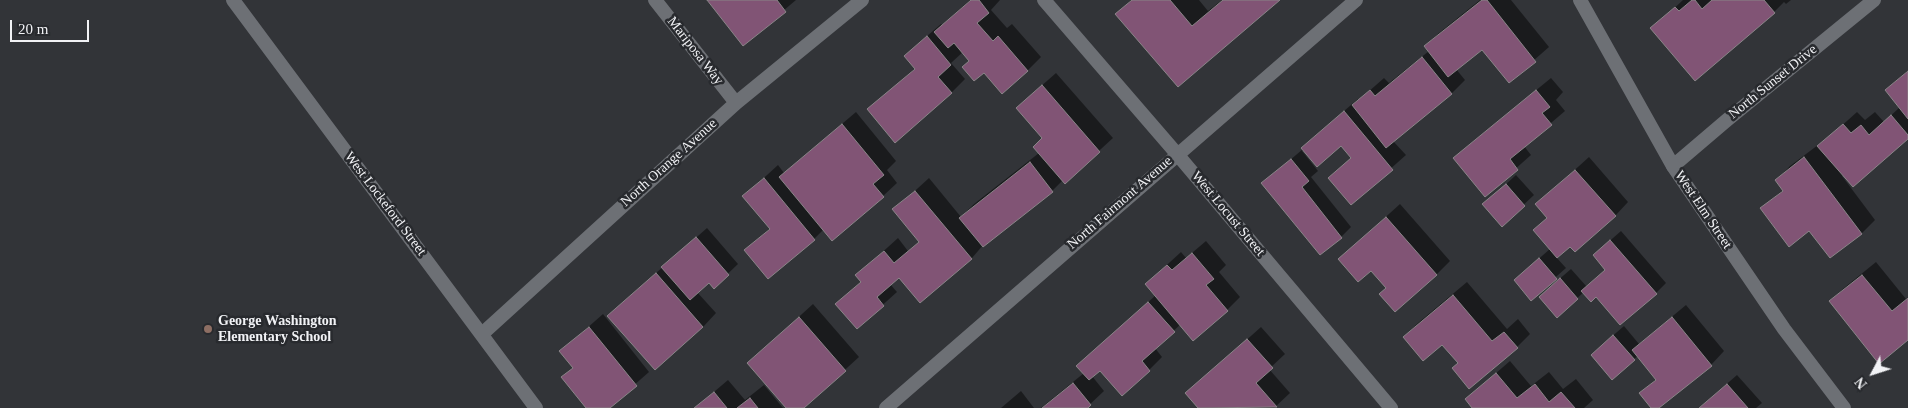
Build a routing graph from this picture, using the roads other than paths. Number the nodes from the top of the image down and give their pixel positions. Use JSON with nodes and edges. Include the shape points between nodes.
{"nodes":[{"id":1,"x":233,"y":0,"type":"edge"},
{"id":2,"x":655,"y":0,"type":"edge"},
{"id":3,"x":862,"y":0,"type":"edge"},
{"id":4,"x":1044,"y":0,"type":"edge"},
{"id":5,"x":1356,"y":0,"type":"edge"},
{"id":6,"x":1580,"y":0,"type":"edge"},
{"id":7,"x":1874,"y":0,"type":"edge"},
{"id":8,"x":736,"y":103,"type":"junction"},
{"id":9,"x":1177,"y":154,"type":"junction"},
{"id":10,"x":1673,"y":166,"type":"junction"},
{"id":11,"x":482,"y":334,"type":"junction"},
{"id":12,"x":536,"y":408,"type":"edge"},
{"id":13,"x":886,"y":408,"type":"edge"},
{"id":14,"x":1391,"y":408,"type":"edge"},
{"id":15,"x":1844,"y":408,"type":"edge"}],
"edges":[{"from":1,"to":11,"type":"street","name":"West Lockeford Street"},
{"from":2,"to":8,"type":"street","name":"Mariposa Way"},
{"from":3,"to":8,"type":"street","name":"North Orange Avenue"},
{"from":4,"to":9,"type":"street","name":"West Locust Street"},
{"from":5,"to":9,"type":"street","name":"North Fairmont Avenue"},
{"from":6,"to":10,"type":"street","name":"West Elm Street"},
{"from":7,"to":10,"type":"street","name":"North Sunset Drive"},
{"from":8,"to":11,"type":"street","name":"North Orange Avenue"},
{"from":9,"to":13,"type":"street","name":"North Fairmont Avenue"},
{"from":9,"to":14,"type":"street","name":"West Locust Street"},
{"from":10,"to":15,"type":"street","name":"West Elm Street","via":[[1784,329]]},
{"from":11,"to":12,"type":"street","name":"West Lockeford Street"}]}
